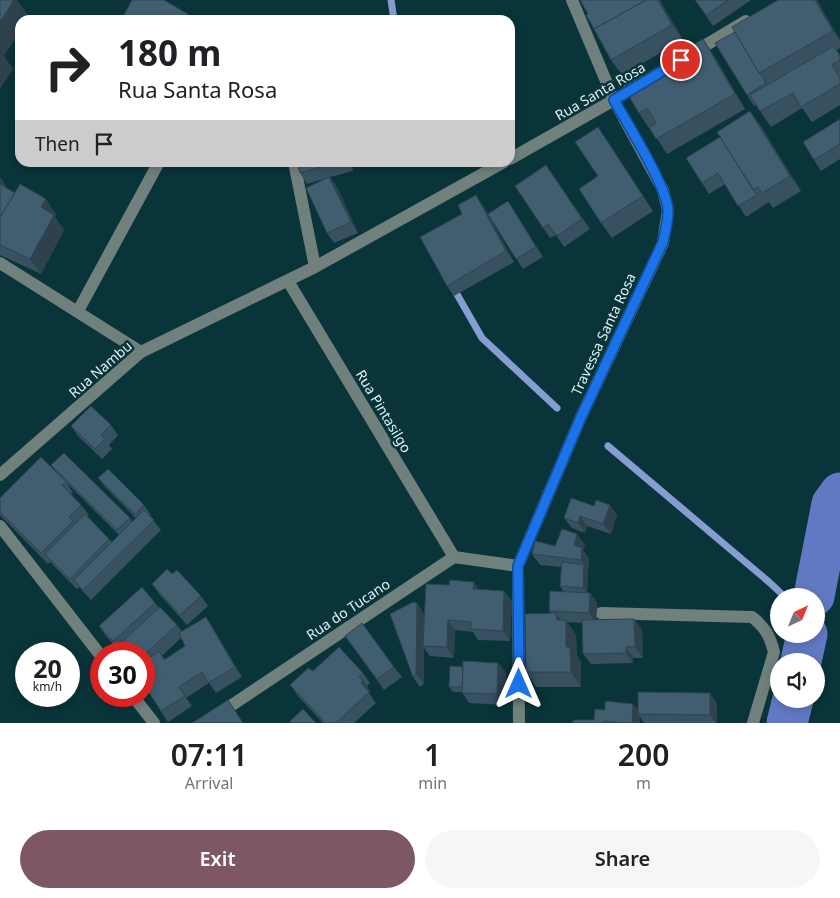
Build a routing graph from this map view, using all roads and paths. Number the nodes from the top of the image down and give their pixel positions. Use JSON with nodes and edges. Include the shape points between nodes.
{"nodes":[{"id":1,"x":572,"y":0,"type":"edge"},
{"id":2,"x":756,"y":15,"type":"edge"},
{"id":3,"x":614,"y":100,"type":"junction"},
{"id":4,"x":515,"y":156,"type":"edge"},
{"id":5,"x":156,"y":167,"type":"edge"},
{"id":6,"x":295,"y":167,"type":"edge"},
{"id":7,"x":495,"y":167,"type":"edge"},
{"id":8,"x":0,"y":263,"type":"edge"},
{"id":9,"x":315,"y":267,"type":"junction"},
{"id":10,"x":288,"y":281,"type":"junction"},
{"id":11,"x":78,"y":311,"type":"junction"},
{"id":12,"x":141,"y":352,"type":"junction"},
{"id":13,"x":0,"y":475,"type":"edge"},
{"id":14,"x":0,"y":526,"type":"edge"},
{"id":15,"x":454,"y":556,"type":"junction"},
{"id":16,"x":518,"y":566,"type":"junction"},
{"id":17,"x":601,"y":613,"type":"dead end"},
{"id":18,"x":90,"y":642,"type":"edge"},
{"id":19,"x":140,"y":707,"type":"edge"},
{"id":20,"x":148,"y":721,"type":"edge"},
{"id":21,"x":205,"y":723,"type":"edge"},
{"id":22,"x":519,"y":723,"type":"edge"},
{"id":23,"x":753,"y":723,"type":"edge"}],
"edges":[{"from":1,"to":3,"type":"street","name":"Travessa Santa Rosa"},
{"from":2,"to":3,"type":"street","name":"Rua Santa Rosa"},
{"from":3,"to":4,"type":"street","name":"Rua Santa Rosa"},
{"from":3,"to":16,"type":"street","name":"Travessa Santa Rosa","via":[[663,190],[668,210],[663,242],[581,417]]},
{"from":5,"to":11,"type":"street"},
{"from":6,"to":9,"type":"street"},
{"from":7,"to":9,"type":"street"},
{"from":8,"to":11,"type":"street"},
{"from":9,"to":10,"type":"street"},
{"from":10,"to":12,"type":"street","name":"Rua Nambu"},
{"from":10,"to":15,"type":"street","name":"Rua Pintasilgo"},
{"from":11,"to":12,"type":"street"},
{"from":12,"to":13,"type":"street","name":"Rua Nambu"},
{"from":14,"to":18,"type":"street"},
{"from":15,"to":16,"type":"street"},
{"from":15,"to":21,"type":"street","name":"Rua do Tucano"},
{"from":16,"to":22,"type":"street","name":"Travessa Santa Rosa"},
{"from":17,"to":23,"type":"street","via":[[752,617],[764,626],[774,652]]},
{"from":19,"to":20,"type":"street"}]}
